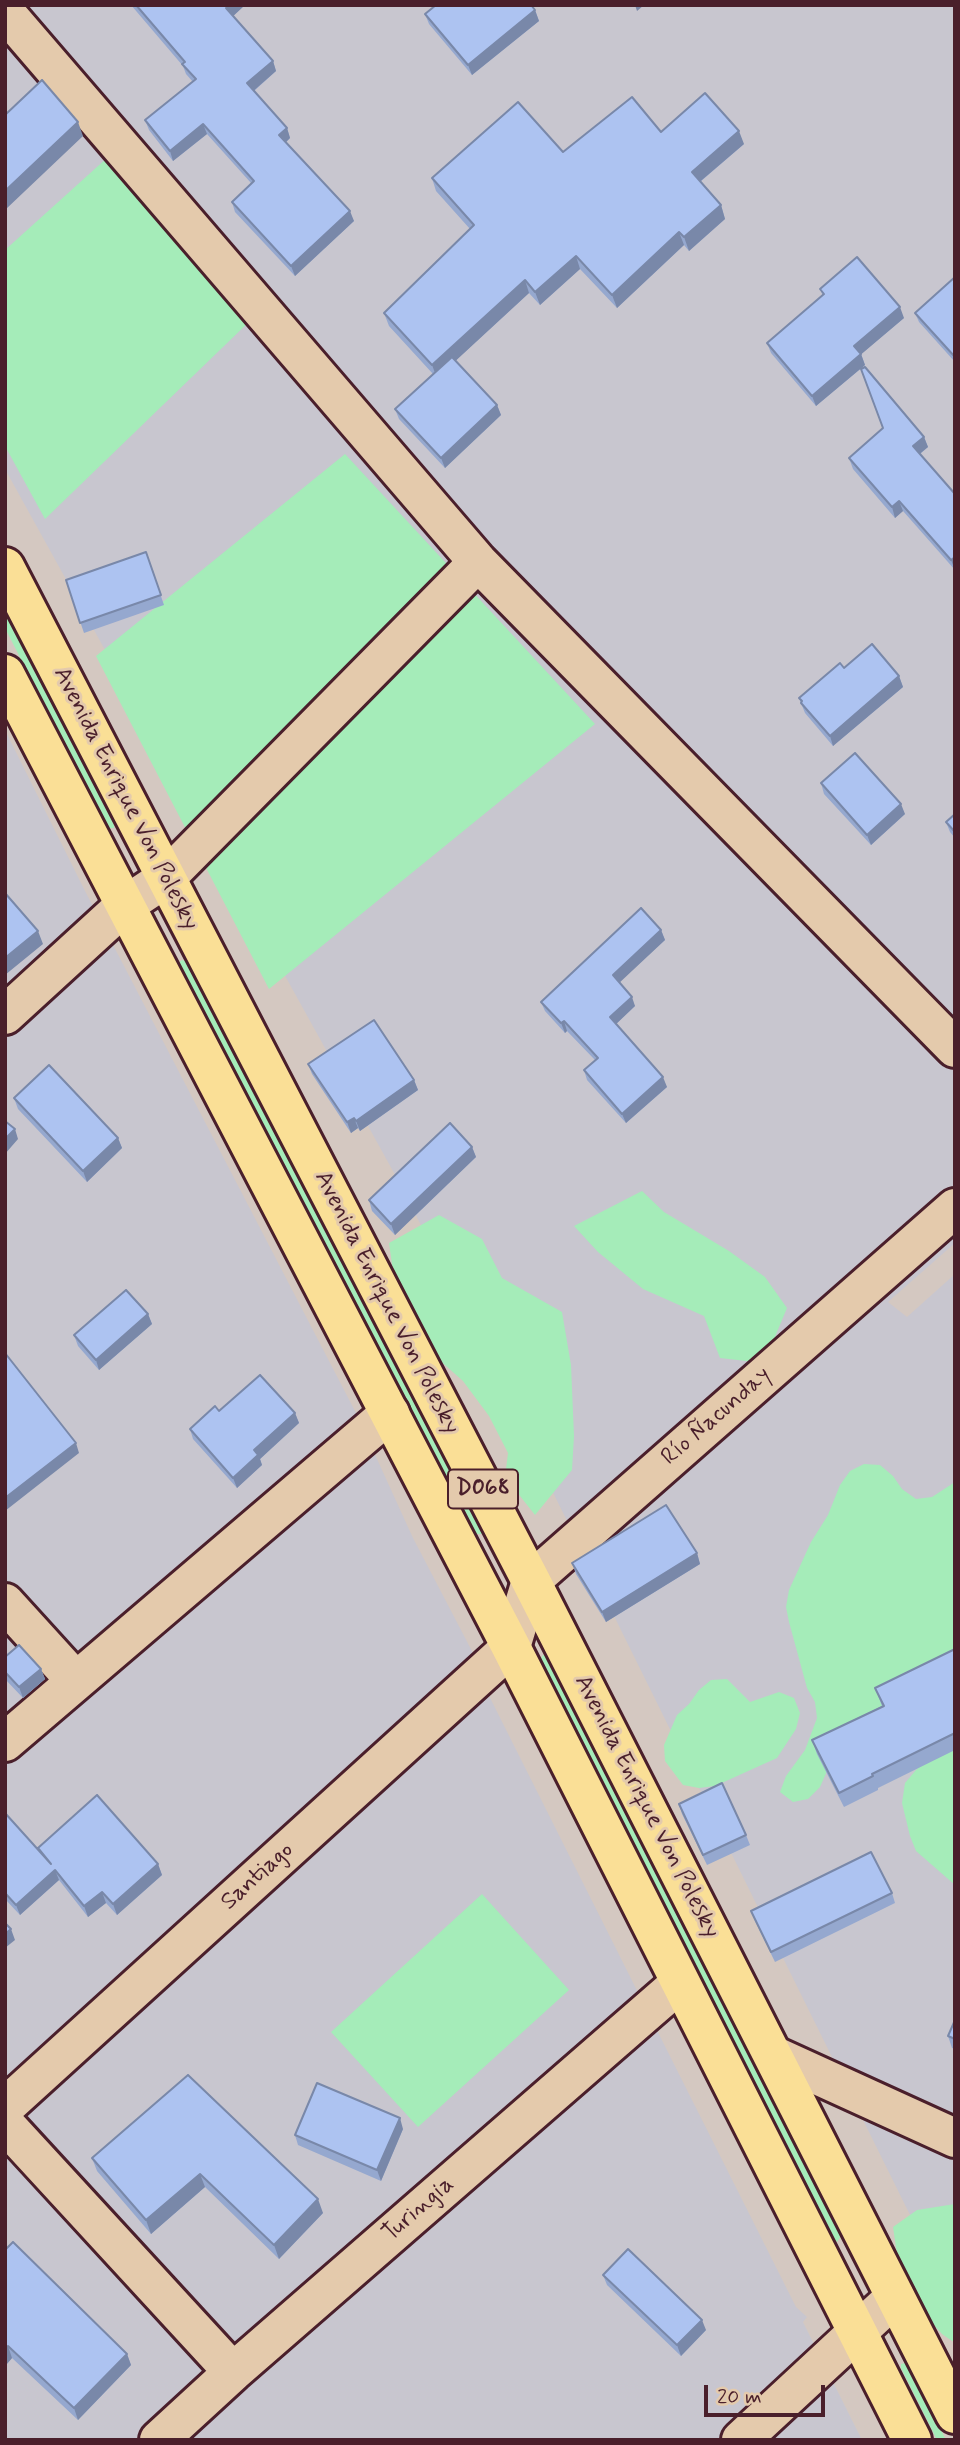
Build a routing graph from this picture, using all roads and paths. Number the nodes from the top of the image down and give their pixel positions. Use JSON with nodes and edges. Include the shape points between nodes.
{"nodes":[{"id":1,"x":5,"y":12,"type":"edge"},
{"id":2,"x":478,"y":562,"type":"junction"},
{"id":3,"x":5,"y":567,"type":"edge"},
{"id":4,"x":5,"y":674,"type":"edge"},
{"id":5,"x":166,"y":878,"type":"junction"},
{"id":6,"x":124,"y":906,"type":"junction"},
{"id":7,"x":5,"y":1015,"type":"edge"},
{"id":8,"x":955,"y":1048,"type":"edge"},
{"id":9,"x":955,"y":1208,"type":"edge"},
{"id":10,"x":390,"y":1413,"type":"junction"},
{"id":11,"x":531,"y":1581,"type":"junction"},
{"id":12,"x":5,"y":1603,"type":"edge"},
{"id":13,"x":511,"y":1647,"type":"junction"},
{"id":14,"x":75,"y":1681,"type":"junction"},
{"id":15,"x":5,"y":1742,"type":"edge"},
{"id":16,"x":680,"y":1983,"type":"junction"},
{"id":17,"x":773,"y":2055,"type":"junction"},
{"id":18,"x":5,"y":2107,"type":"edge"},
{"id":19,"x":5,"y":2124,"type":"edge"},
{"id":20,"x":955,"y":2138,"type":"edge"},
{"id":21,"x":895,"y":2297,"type":"junction"},
{"id":22,"x":856,"y":2332,"type":"junction"},
{"id":23,"x":233,"y":2372,"type":"junction"},
{"id":24,"x":955,"y":2414,"type":"edge"},
{"id":25,"x":159,"y":2440,"type":"edge"},
{"id":26,"x":741,"y":2440,"type":"edge"},
{"id":27,"x":912,"y":2440,"type":"edge"}],
"edges":[{"from":1,"to":2,"type":"street"},
{"from":2,"to":5,"type":"street"},
{"from":2,"to":8,"type":"street"},
{"from":3,"to":5,"type":"main road","name":"Avenida Enrique Von Polesky","number":"D068"},
{"from":4,"to":6,"type":"main road","name":"Avenida Enrique Von Polesky","number":"D068"},
{"from":5,"to":6,"type":"street"},
{"from":5,"to":11,"type":"main road","name":"Avenida Enrique Von Polesky","number":"D068"},
{"from":6,"to":7,"type":"street"},
{"from":6,"to":10,"type":"main road","name":"Avenida Enrique Von Polesky","number":"D068"},
{"from":9,"to":11,"type":"street","name":"Río Ñacunday"},
{"from":10,"to":13,"type":"main road","name":"Avenida Enrique Von Polesky","number":"D068"},
{"from":10,"to":14,"type":"street"},
{"from":11,"to":13,"type":"street"},
{"from":11,"to":17,"type":"main road","name":"Avenida Enrique Von Polesky","number":"D068"},
{"from":12,"to":14,"type":"street"},
{"from":13,"to":16,"type":"main road","name":"Avenida Enrique Von Polesky","number":"D068"},
{"from":13,"to":18,"type":"street","name":"Santiago"},
{"from":14,"to":15,"type":"street"},
{"from":16,"to":22,"type":"main road","name":"Avenida Enrique Von Polesky","number":"D068"},
{"from":16,"to":23,"type":"street","name":"Turingia"},
{"from":17,"to":20,"type":"street"},
{"from":17,"to":21,"type":"main road","name":"Avenida Enrique Von Polesky","number":"D068"},
{"from":19,"to":23,"type":"street"},
{"from":21,"to":22,"type":"street"},
{"from":21,"to":24,"type":"main road","name":"Avenida Enrique Von Polesky","number":"D068"},
{"from":22,"to":26,"type":"street"},
{"from":22,"to":27,"type":"main road","name":"Avenida Enrique Von Polesky","number":"D068"},
{"from":23,"to":25,"type":"street","name":"Turingia"}]}
